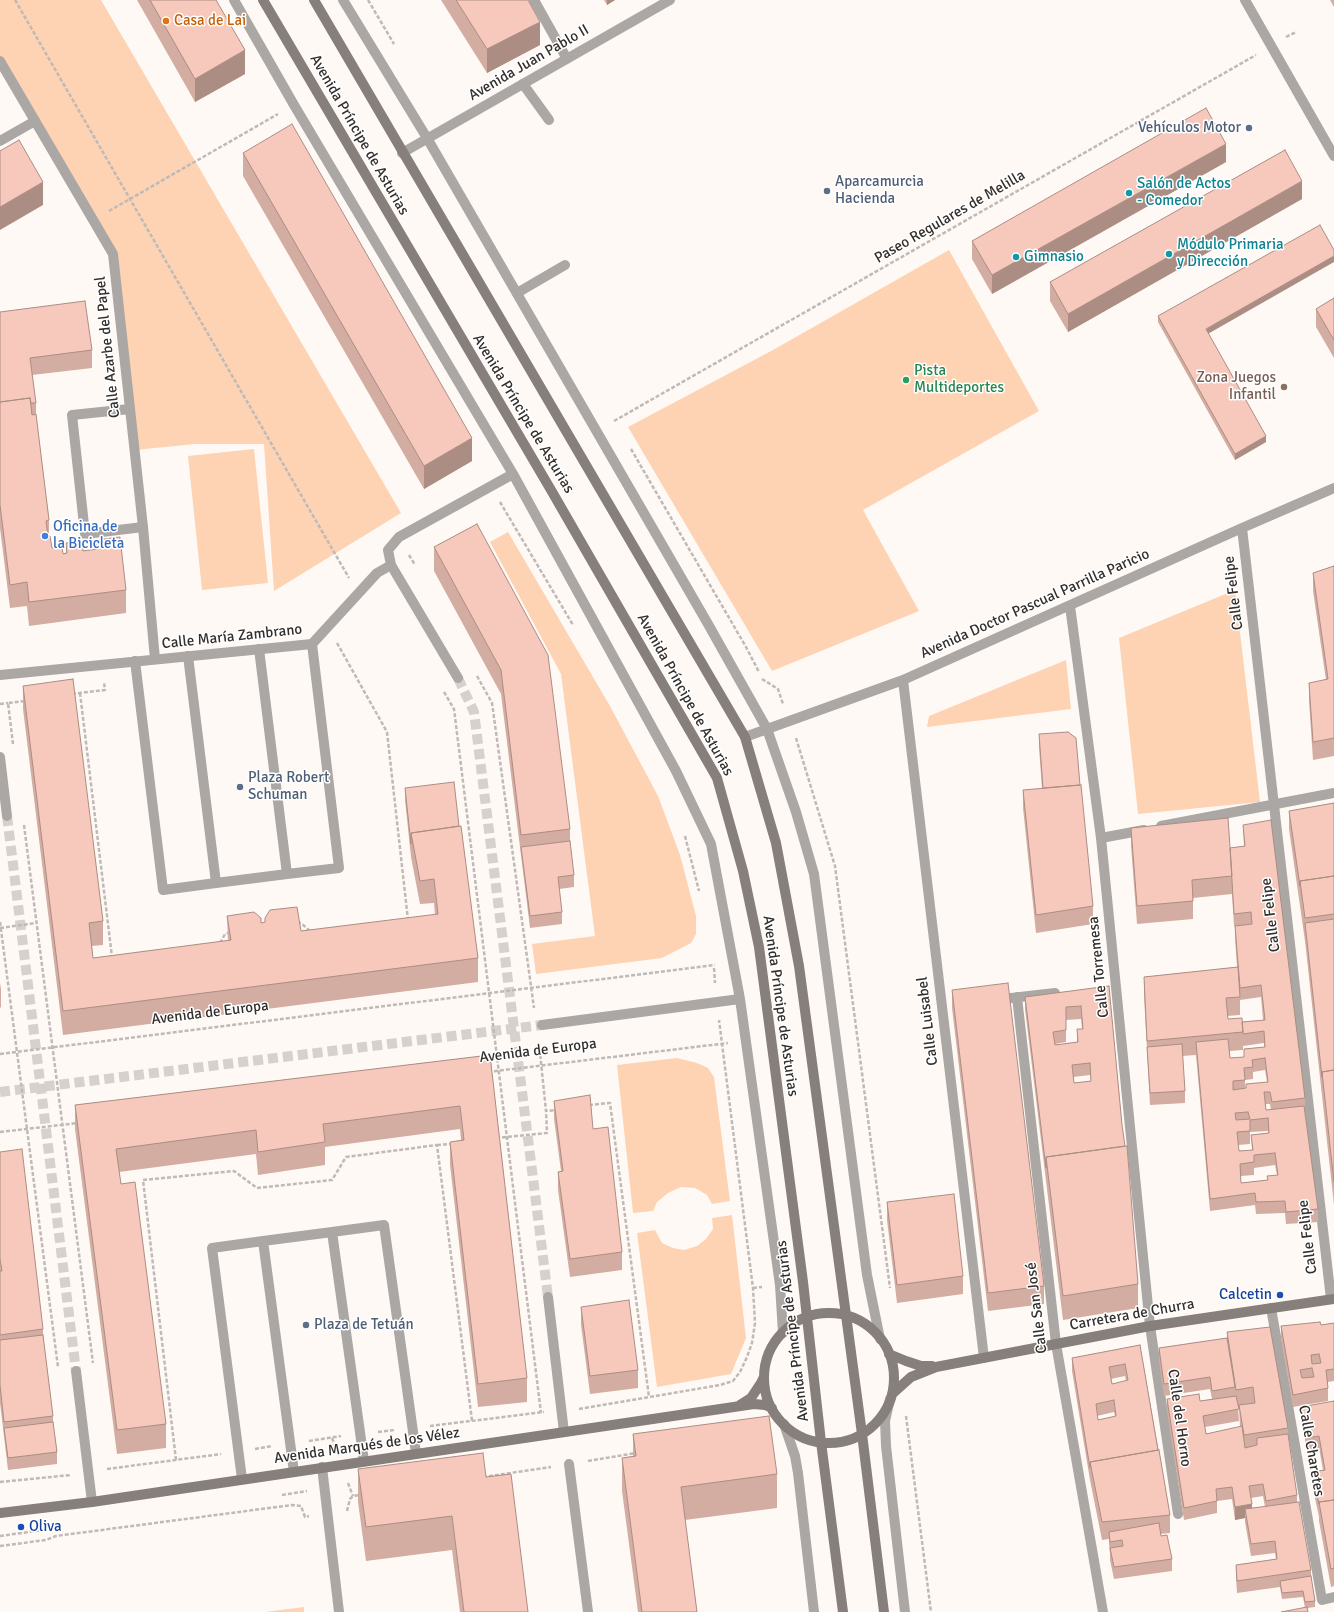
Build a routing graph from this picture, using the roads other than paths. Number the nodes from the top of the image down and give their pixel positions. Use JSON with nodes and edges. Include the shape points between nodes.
{"nodes":[{"id":1,"x":234,"y":0,"type":"edge"},
{"id":2,"x":263,"y":0,"type":"edge"},
{"id":3,"x":314,"y":0,"type":"edge"},
{"id":4,"x":344,"y":0,"type":"edge"},
{"id":5,"x":534,"y":0,"type":"edge"},
{"id":6,"x":670,"y":0,"type":"edge"},
{"id":7,"x":1245,"y":0,"type":"edge"},
{"id":8,"x":566,"y":59,"type":"junction"},
{"id":9,"x":0,"y":61,"type":"edge"},
{"id":10,"x":523,"y":84,"type":"junction"},
{"id":11,"x":35,"y":120,"type":"junction"},
{"id":12,"x":549,"y":120,"type":"dead end"},
{"id":13,"x":427,"y":138,"type":"junction"},
{"id":14,"x":0,"y":141,"type":"edge"},
{"id":15,"x":402,"y":153,"type":"junction"},
{"id":16,"x":1334,"y":156,"type":"edge"},
{"id":17,"x":565,"y":265,"type":"dead end"},
{"id":18,"x":517,"y":293,"type":"junction"},
{"id":19,"x":130,"y":409,"type":"junction"},
{"id":20,"x":513,"y":474,"type":"junction"},
{"id":21,"x":1334,"y":488,"type":"edge"},
{"id":22,"x":143,"y":527,"type":"junction"},
{"id":23,"x":1242,"y":528,"type":"junction"},
{"id":24,"x":391,"y":565,"type":"junction"},
{"id":25,"x":1070,"y":606,"type":"junction"},
{"id":26,"x":312,"y":644,"type":"junction"},
{"id":27,"x":259,"y":649,"type":"junction"},
{"id":28,"x":188,"y":656,"type":"junction"},
{"id":29,"x":155,"y":659,"type":"junction"},
{"id":30,"x":135,"y":661,"type":"junction"},
{"id":31,"x":0,"y":675,"type":"edge"},
{"id":32,"x":458,"y":678,"type":"tunnel mouth"},
{"id":33,"x":903,"y":680,"type":"junction"},
{"id":34,"x":767,"y":729,"type":"junction"},
{"id":35,"x":745,"y":737,"type":"junction"},
{"id":36,"x":0,"y":757,"type":"edge"},
{"id":37,"x":1334,"y":793,"type":"edge"},
{"id":38,"x":1273,"y":804,"type":"junction"},
{"id":39,"x":7,"y":816,"type":"tunnel mouth"},
{"id":40,"x":1101,"y":838,"type":"junction"},
{"id":41,"x":287,"y":874,"type":"junction"},
{"id":42,"x":216,"y":883,"type":"junction"},
{"id":43,"x":1063,"y":992,"type":"edge"},
{"id":44,"x":1017,"y":997,"type":"junction"},
{"id":45,"x":740,"y":999,"type":"junction"},
{"id":46,"x":1002,"y":999,"type":"edge"},
{"id":47,"x":542,"y":1025,"type":"tunnel mouth"},
{"id":48,"x":332,"y":1232,"type":"junction"},
{"id":49,"x":263,"y":1241,"type":"junction"},
{"id":50,"x":548,"y":1297,"type":"tunnel mouth"},
{"id":51,"x":1332,"y":1299,"type":"edge"},
{"id":52,"x":1272,"y":1308,"type":"junction"},
{"id":53,"x":845,"y":1315,"type":"junction"},
{"id":54,"x":806,"y":1318,"type":"junction"},
{"id":55,"x":1150,"y":1326,"type":"junction"},
{"id":56,"x":783,"y":1333,"type":"junction"},
{"id":57,"x":880,"y":1339,"type":"junction"},
{"id":58,"x":1056,"y":1344,"type":"junction"},
{"id":59,"x":889,"y":1354,"type":"junction"},
{"id":60,"x":984,"y":1358,"type":"junction"},
{"id":61,"x":936,"y":1367,"type":"junction"},
{"id":62,"x":76,"y":1371,"type":"tunnel mouth"},
{"id":63,"x":764,"y":1375,"type":"junction"},
{"id":64,"x":891,"y":1397,"type":"junction"},
{"id":65,"x":738,"y":1407,"type":"junction"},
{"id":66,"x":772,"y":1408,"type":"junction"},
{"id":67,"x":784,"y":1424,"type":"junction"},
{"id":68,"x":564,"y":1432,"type":"junction"},
{"id":69,"x":862,"y":1434,"type":"junction"},
{"id":70,"x":821,"y":1442,"type":"junction"},
{"id":71,"x":416,"y":1453,"type":"junction"},
{"id":72,"x":364,"y":1461,"type":"junction"},
{"id":73,"x":569,"y":1464,"type":"road end"},
{"id":74,"x":322,"y":1468,"type":"junction"},
{"id":75,"x":294,"y":1472,"type":"junction"},
{"id":76,"x":242,"y":1479,"type":"junction"},
{"id":77,"x":92,"y":1502,"type":"junction"},
{"id":78,"x":0,"y":1513,"type":"edge"},
{"id":79,"x":1178,"y":1514,"type":"dead end"},
{"id":80,"x":1334,"y":1597,"type":"edge"},
{"id":81,"x":339,"y":1612,"type":"edge"},
{"id":82,"x":588,"y":1612,"type":"edge"},
{"id":83,"x":814,"y":1612,"type":"edge"},
{"id":84,"x":843,"y":1612,"type":"edge"},
{"id":85,"x":884,"y":1612,"type":"edge"},
{"id":86,"x":906,"y":1612,"type":"edge"},
{"id":87,"x":1103,"y":1612,"type":"edge"}],
"edges":[{"from":1,"to":20,"type":"street"},
{"from":2,"to":54,"type":"main road","name":"Avenida Príncipe de Asturias","via":[[717,778],[743,871],[758,947]]},
{"from":3,"to":15,"type":"main road","name":"Avenida Príncipe de Asturias"},
{"from":4,"to":13,"type":"street"},
{"from":5,"to":8,"type":"street"},
{"from":6,"to":8,"type":"street","name":"Avenida Juan Pablo II"},
{"from":7,"to":16,"type":"street"},
{"from":8,"to":10,"type":"street","name":"Avenida Juan Pablo II"},
{"from":9,"to":11,"type":"street","name":"Calle Azarbe del Papel"},
{"from":10,"to":12,"type":"street"},
{"from":10,"to":13,"type":"street","name":"Avenida Juan Pablo II"},
{"from":11,"to":14,"type":"street"},
{"from":11,"to":19,"type":"street","name":"Calle Azarbe del Papel","via":[[113,254]]},
{"from":13,"to":15,"type":"street","name":"Avenida Juan Pablo II"},
{"from":13,"to":18,"type":"street"},
{"from":15,"to":35,"type":"main road","name":"Avenida Príncipe de Asturias"},
{"from":17,"to":18,"type":"street"},
{"from":18,"to":34,"type":"street"},
{"from":19,"to":22,"type":"street","name":"Calle Azarbe del Papel"},
{"from":19,"to":22,"type":"street","via":[[72,415],[85,534]]},
{"from":20,"to":24,"type":"street","via":[[399,537],[388,550]]},
{"from":20,"to":45,"type":"street","via":[[676,771],[711,844]]},
{"from":21,"to":23,"type":"street","name":"Avenida Doctor Pascual Parrilla Paricio"},
{"from":22,"to":29,"type":"street","name":"Calle Azarbe del Papel"},
{"from":23,"to":25,"type":"street","name":"Avenida Doctor Pascual Parrilla Paricio"},
{"from":23,"to":38,"type":"street","name":"Calle Felipe"},
{"from":24,"to":26,"type":"street","name":"Calle María Zambrano","via":[[377,573]]},
{"from":24,"to":32,"type":"street"},
{"from":25,"to":33,"type":"street","name":"Avenida Doctor Pascual Parrilla Paricio"},
{"from":25,"to":40,"type":"street","name":"Calle Torremesa"},
{"from":26,"to":27,"type":"street","name":"Calle María Zambrano"},
{"from":26,"to":41,"type":"street","via":[[340,868]]},
{"from":27,"to":28,"type":"street","name":"Calle María Zambrano"},
{"from":27,"to":41,"type":"street"},
{"from":28,"to":29,"type":"street","name":"Calle María Zambrano"},
{"from":28,"to":42,"type":"street"},
{"from":29,"to":30,"type":"street","name":"Calle María Zambrano"},
{"from":30,"to":31,"type":"street","name":"Calle María Zambrano"},
{"from":30,"to":42,"type":"street","via":[[163,890]]},
{"from":33,"to":34,"type":"street","name":"Avenida Doctor Pascual Parrilla Paricio"},
{"from":33,"to":60,"type":"street","name":"Calle Luisabel","via":[[945,1005]]},
{"from":34,"to":35,"type":"street","name":"Avenida Doctor Pascual Parrilla Paricio"},
{"from":34,"to":57,"type":"street","via":[[814,874],[867,1275]]},
{"from":35,"to":53,"type":"main road","name":"Avenida Príncipe de Asturias","via":[[776,843],[799,966]]},
{"from":36,"to":39,"type":"street"},
{"from":37,"to":38,"type":"street"},
{"from":38,"to":40,"type":"street"},
{"from":38,"to":51,"type":"street","name":"Calle Felipe"},
{"from":40,"to":55,"type":"street","name":"Calle Torremesa","via":[[1112,987]]},
{"from":41,"to":42,"type":"street"},
{"from":43,"to":44,"type":"street"},
{"from":44,"to":46,"type":"street"},
{"from":44,"to":58,"type":"street","name":"Calle San José"},
{"from":45,"to":47,"type":"street","name":"Avenida de Europa"},
{"from":45,"to":56,"type":"street","via":[[780,1285]]},
{"from":48,"to":49,"type":"street"},
{"from":48,"to":71,"type":"street","via":[[384,1225]]},
{"from":48,"to":72,"type":"street"},
{"from":49,"to":75,"type":"street"},
{"from":49,"to":76,"type":"street","via":[[212,1248]]},
{"from":50,"to":68,"type":"street"},
{"from":51,"to":52,"type":"main road","name":"Carretera de Churra"},
{"from":52,"to":55,"type":"main road","name":"Carretera de Churra"},
{"from":52,"to":80,"type":"street","name":"Calle Charetes","via":[[1322,1600]]},
{"from":53,"to":54,"type":"main road","via":[[825,1313]]},
{"from":53,"to":57,"type":"main road","via":[[865,1324]]},
{"from":53,"to":69,"type":"main road","name":"Avenida Príncipe de Asturias"},
{"from":54,"to":56,"type":"main road","via":[[793,1324]]},
{"from":54,"to":70,"type":"main road","name":"Avenida Príncipe de Asturias"},
{"from":55,"to":58,"type":"main road","name":"Carretera de Churra"},
{"from":55,"to":79,"type":"street","name":"Calle del Horno"},
{"from":56,"to":63,"type":"main road","via":[[771,1350]]},
{"from":57,"to":59,"type":"main road"},
{"from":58,"to":60,"type":"main road","name":"Carretera de Churra"},
{"from":58,"to":87,"type":"street","name":"Calle San José"},
{"from":59,"to":61,"type":"main road","name":"Carretera de Churra","via":[[921,1366]]},
{"from":59,"to":64,"type":"main road","via":[[894,1374]]},
{"from":60,"to":61,"type":"main road","name":"Carretera de Churra"},
{"from":61,"to":64,"type":"main road","name":"Carretera de Churra","via":[[910,1377]]},
{"from":62,"to":77,"type":"street"},
{"from":63,"to":65,"type":"main road","via":[[751,1398]]},
{"from":63,"to":66,"type":"main road","via":[[765,1389]]},
{"from":64,"to":69,"type":"main road","via":[[882,1416]]},
{"from":64,"to":86,"type":"street","via":[[885,1421],[886,1446]]},
{"from":65,"to":66,"type":"main road","name":"Avenida Marqués de los Vélez","via":[[754,1404]]},
{"from":65,"to":68,"type":"main road","name":"Avenida Marqués de los Vélez"},
{"from":66,"to":67,"type":"main road"},
{"from":67,"to":70,"type":"main road","via":[[801,1437]]},
{"from":67,"to":83,"type":"street","via":[[798,1473]]},
{"from":68,"to":71,"type":"main road","name":"Avenida Marqués de los Vélez"},
{"from":69,"to":70,"type":"main road","via":[[846,1440]]},
{"from":69,"to":85,"type":"main road","name":"Avenida Príncipe de Asturias"},
{"from":70,"to":84,"type":"main road","name":"Avenida Príncipe de Asturias"},
{"from":71,"to":72,"type":"main road","name":"Avenida Marqués de los Vélez"},
{"from":72,"to":74,"type":"main road","name":"Avenida Marqués de los Vélez"},
{"from":73,"to":82,"type":"street"},
{"from":74,"to":75,"type":"main road","name":"Avenida Marqués de los Vélez"},
{"from":74,"to":81,"type":"street"},
{"from":75,"to":76,"type":"main road","name":"Avenida Marqués de los Vélez"},
{"from":76,"to":77,"type":"main road","name":"Avenida Marqués de los Vélez"},
{"from":77,"to":78,"type":"main road","name":"Avenida Marqués de los Vélez"}]}
